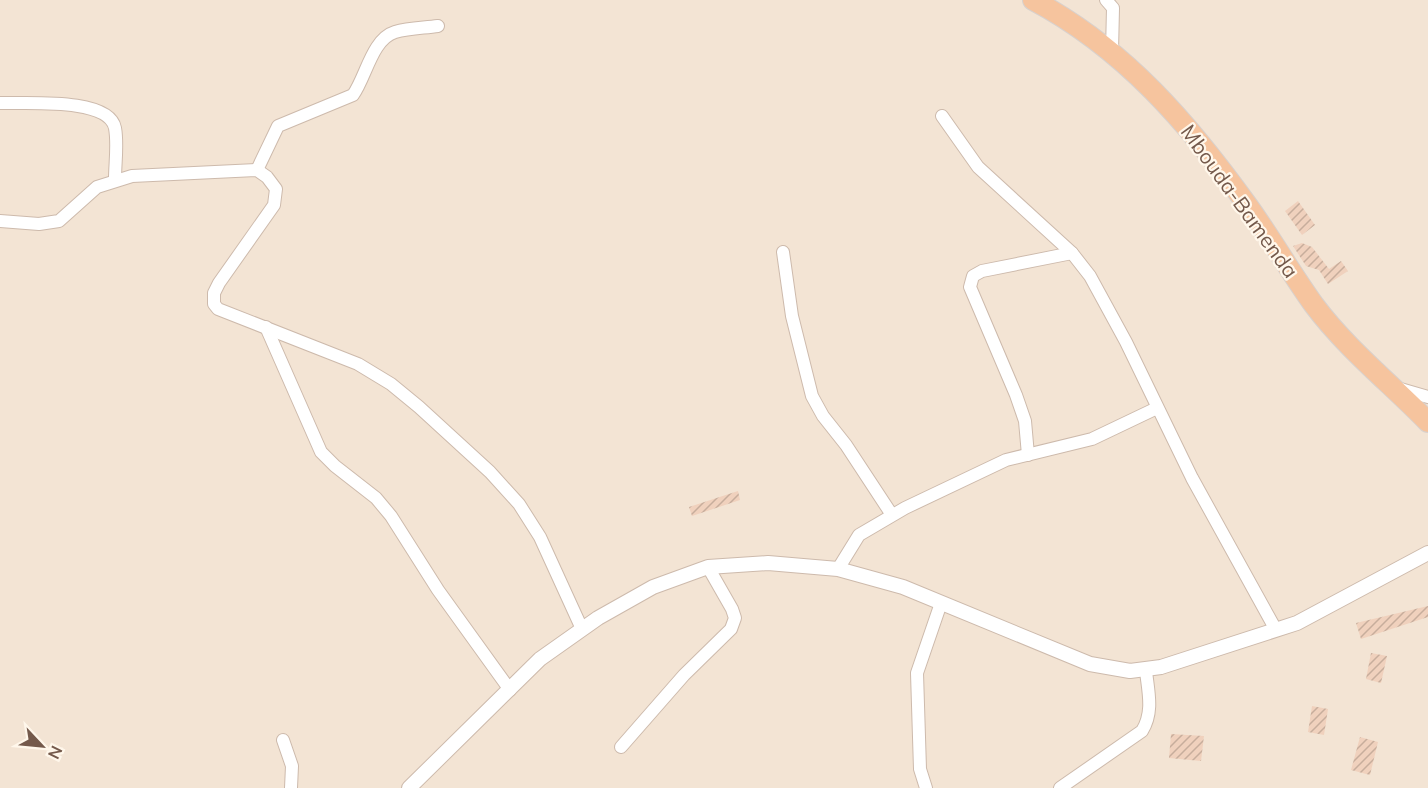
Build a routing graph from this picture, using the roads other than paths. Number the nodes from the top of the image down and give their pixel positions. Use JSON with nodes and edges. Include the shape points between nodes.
{"nodes":[{"id":1,"x":1033,"y":0,"type":"edge"},
{"id":2,"x":1106,"y":0,"type":"edge"},
{"id":3,"x":438,"y":26,"type":"dead end"},
{"id":4,"x":1112,"y":51,"type":"junction"},
{"id":5,"x":0,"y":103,"type":"edge"},
{"id":6,"x":942,"y":116,"type":"dead end"},
{"id":7,"x":256,"y":170,"type":"junction"},
{"id":8,"x":115,"y":179,"type":"junction"},
{"id":9,"x":0,"y":221,"type":"edge"},
{"id":10,"x":783,"y":252,"type":"dead end"},
{"id":11,"x":1072,"y":253,"type":"junction"},
{"id":12,"x":266,"y":327,"type":"junction"},
{"id":13,"x":1394,"y":387,"type":"junction"},
{"id":14,"x":1428,"y":397,"type":"edge"},
{"id":15,"x":1157,"y":408,"type":"junction"},
{"id":16,"x":1428,"y":422,"type":"edge"},
{"id":17,"x":1028,"y":455,"type":"junction"},
{"id":18,"x":892,"y":514,"type":"junction"},
{"id":19,"x":1428,"y":553,"type":"edge"},
{"id":20,"x":708,"y":567,"type":"junction"},
{"id":21,"x":838,"y":569,"type":"junction"},
{"id":22,"x":941,"y":603,"type":"junction"},
{"id":23,"x":582,"y":629,"type":"junction"},
{"id":24,"x":1276,"y":630,"type":"junction"},
{"id":25,"x":1146,"y":670,"type":"junction"},
{"id":26,"x":510,"y":690,"type":"junction"},
{"id":27,"x":284,"y":740,"type":"dead end"},
{"id":28,"x":621,"y":747,"type":"dead end"},
{"id":29,"x":291,"y":788,"type":"edge"},
{"id":30,"x":409,"y":788,"type":"edge"},
{"id":31,"x":926,"y":788,"type":"edge"},
{"id":32,"x":1060,"y":788,"type":"edge"}],
"edges":[{"from":1,"to":4,"type":"highway","name":"Mbouda-Bamenda"},
{"from":2,"to":4,"type":"street","via":[[1113,8]]},
{"from":3,"to":7,"type":"street","via":[[387,36],[353,95],[278,126]]},
{"from":4,"to":13,"type":"highway","name":"Mbouda-Bamenda","via":[[1197,138],[1314,304],[1351,350]]},
{"from":5,"to":8,"type":"street","via":[[78,105],[102,112],[111,118],[115,128]]},
{"from":6,"to":11,"type":"street","via":[[978,167]]},
{"from":7,"to":8,"type":"street"},
{"from":7,"to":12,"type":"street","via":[[276,189],[274,205],[219,283],[214,304]]},
{"from":8,"to":9,"type":"street","via":[[97,187],[59,221]]},
{"from":10,"to":18,"type":"street","via":[[792,316],[812,396]]},
{"from":11,"to":15,"type":"street","via":[[1090,276]]},
{"from":11,"to":17,"type":"street","via":[[972,276],[970,286],[1025,421]]},
{"from":12,"to":23,"type":"street","via":[[357,364],[391,384],[490,472],[519,504],[540,537]]},
{"from":12,"to":26,"type":"street","via":[[321,452],[376,498],[391,516]]},
{"from":13,"to":14,"type":"street"},
{"from":13,"to":16,"type":"highway","name":"Mbouda-Bamenda"},
{"from":15,"to":17,"type":"street","via":[[1092,439]]},
{"from":15,"to":24,"type":"street","via":[[1191,478]]},
{"from":17,"to":18,"type":"street","via":[[987,468]]},
{"from":18,"to":21,"type":"street","via":[[859,535]]},
{"from":19,"to":24,"type":"street","via":[[1297,623]]},
{"from":20,"to":21,"type":"street","via":[[768,563]]},
{"from":20,"to":23,"type":"street","via":[[653,587]]},
{"from":20,"to":28,"type":"street","via":[[732,609],[735,618],[731,629],[684,675]]},
{"from":21,"to":22,"type":"street","via":[[903,587]]},
{"from":22,"to":25,"type":"street","via":[[1090,664]]},
{"from":22,"to":31,"type":"street","via":[[917,673],[920,769]]},
{"from":23,"to":26,"type":"street","via":[[540,659]]},
{"from":24,"to":25,"type":"street"},
{"from":25,"to":32,"type":"street","via":[[1150,710],[1142,731]]},
{"from":26,"to":30,"type":"street"},
{"from":27,"to":29,"type":"street","via":[[292,766]]}]}
